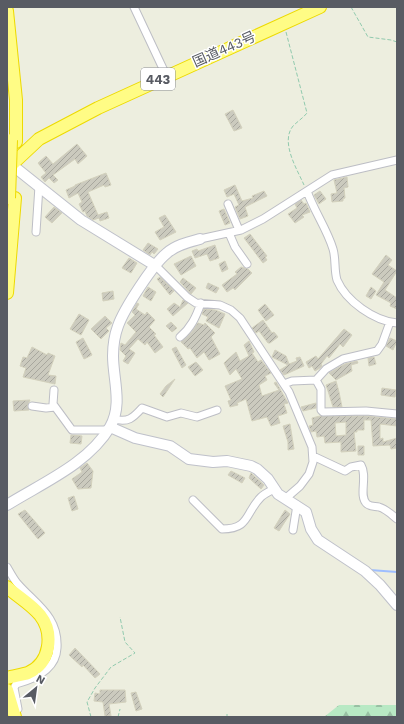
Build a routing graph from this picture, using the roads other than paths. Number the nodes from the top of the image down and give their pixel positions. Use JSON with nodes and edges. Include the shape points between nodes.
{"nodes":[{"id":1,"x":134,"y":7,"type":"edge"},
{"id":2,"x":320,"y":7,"type":"edge"},
{"id":3,"x":7,"y":11,"type":"edge"},
{"id":4,"x":7,"y":58,"type":"edge"},
{"id":5,"x":166,"y":75,"type":"junction"},
{"id":6,"x":13,"y":141,"type":"junction"},
{"id":7,"x":397,"y":160,"type":"edge"},
{"id":8,"x":9,"y":164,"type":"edge"},
{"id":9,"x":39,"y":186,"type":"junction"},
{"id":10,"x":307,"y":191,"type":"junction"},
{"id":11,"x":12,"y":198,"type":"junction"},
{"id":12,"x":228,"y":204,"type":"dead end"},
{"id":13,"x":239,"y":230,"type":"junction"},
{"id":14,"x":36,"y":232,"type":"dead end"},
{"id":15,"x":229,"y":233,"type":"junction"},
{"id":16,"x":7,"y":237,"type":"edge"},
{"id":17,"x":200,"y":239,"type":"joint"},
{"id":18,"x":247,"y":264,"type":"dead end"},
{"id":19,"x":156,"y":266,"type":"junction"},
{"id":20,"x":7,"y":293,"type":"edge"},
{"id":21,"x":201,"y":303,"type":"junction"},
{"id":22,"x":393,"y":322,"type":"edge"},
{"id":23,"x":180,"y":337,"type":"dead end"},
{"id":24,"x":316,"y":380,"type":"junction"},
{"id":25,"x":284,"y":384,"type":"junction"},
{"id":26,"x":54,"y":390,"type":"dead end"},
{"id":27,"x":32,"y":406,"type":"dead end"},
{"id":28,"x":56,"y":407,"type":"junction"},
{"id":29,"x":216,"y":410,"type":"dead end"},
{"id":30,"x":397,"y":414,"type":"edge"},
{"id":31,"x":111,"y":425,"type":"junction"},
{"id":32,"x":313,"y":456,"type":"junction"},
{"id":33,"x":274,"y":489,"type":"junction"},
{"id":34,"x":285,"y":499,"type":"junction"},
{"id":35,"x":193,"y":500,"type":"dead end"},
{"id":36,"x":7,"y":505,"type":"edge"},
{"id":37,"x":296,"y":506,"type":"junction"},
{"id":38,"x":397,"y":519,"type":"edge"},
{"id":39,"x":293,"y":530,"type":"dead end"},
{"id":40,"x":7,"y":567,"type":"edge"},
{"id":41,"x":7,"y":587,"type":"edge"},
{"id":42,"x":397,"y":604,"type":"edge"},
{"id":43,"x":7,"y":678,"type":"edge"},
{"id":44,"x":7,"y":690,"type":"edge"},
{"id":45,"x":14,"y":717,"type":"edge"},
{"id":46,"x":19,"y":717,"type":"edge"}],
"edges":[{"from":1,"to":5,"type":"street"},
{"from":2,"to":5,"type":"highway","name":"国道443号","number":"443"},
{"from":3,"to":6,"type":"highway","via":[[16,100]]},
{"from":4,"to":6,"type":"highway"},
{"from":5,"to":8,"type":"highway","name":"国道443号","number":"443","via":[[39,139]]},
{"from":6,"to":11,"type":"highway"},
{"from":7,"to":10,"type":"street","via":[[332,175]]},
{"from":8,"to":9,"type":"street"},
{"from":9,"to":14,"type":"street"},
{"from":9,"to":19,"type":"street","via":[[81,220]]},
{"from":10,"to":13,"type":"street","via":[[263,219]]},
{"from":10,"to":22,"type":"street","via":[[333,250],[338,281],[357,304]]},
{"from":11,"to":16,"type":"highway"},
{"from":11,"to":20,"type":"highway"},
{"from":12,"to":13,"type":"street"},
{"from":13,"to":15,"type":"street"},
{"from":15,"to":17,"type":"street"},
{"from":15,"to":18,"type":"street"},
{"from":17,"to":19,"type":"street","via":[[182,244],[167,253]]},
{"from":19,"to":21,"type":"street","via":[[187,297]]},
{"from":19,"to":31,"type":"street","via":[[130,302],[118,326],[113,355],[117,404]]},
{"from":21,"to":23,"type":"street","via":[[194,321]]},
{"from":21,"to":25,"type":"street","via":[[220,305],[240,318]]},
{"from":22,"to":24,"type":"street","via":[[377,351],[343,359],[326,369]]},
{"from":24,"to":25,"type":"street"},
{"from":24,"to":30,"type":"street","via":[[321,389],[323,412],[366,411]]},
{"from":25,"to":32,"type":"street","via":[[309,437]]},
{"from":26,"to":28,"type":"street","via":[[53,404]]},
{"from":27,"to":28,"type":"street"},
{"from":28,"to":31,"type":"street","via":[[72,430]]},
{"from":29,"to":31,"type":"street","via":[[197,417],[180,412],[167,417],[142,408],[132,419]]},
{"from":31,"to":33,"type":"street","via":[[135,438],[170,446],[189,460],[227,461],[251,466],[262,472]]},
{"from":31,"to":36,"type":"street","via":[[100,441],[81,459]]},
{"from":32,"to":34,"type":"street","via":[[311,470],[306,479]]},
{"from":32,"to":38,"type":"street","via":[[345,471],[361,465],[365,480],[365,502],[384,509]]},
{"from":33,"to":34,"type":"street"},
{"from":33,"to":35,"type":"street","via":[[261,497],[244,523],[231,529],[222,529]]},
{"from":34,"to":37,"type":"street"},
{"from":37,"to":39,"type":"street"},
{"from":37,"to":42,"type":"street","via":[[308,515],[311,529],[318,540],[365,571]]},
{"from":40,"to":46,"type":"street","via":[[16,582],[41,607],[58,637],[57,654],[51,667],[30,680],[16,684],[14,688]]},
{"from":41,"to":43,"type":"highway","via":[[39,614],[49,634],[49,646],[38,666],[29,673]]},
{"from":44,"to":45,"type":"highway"}]}
